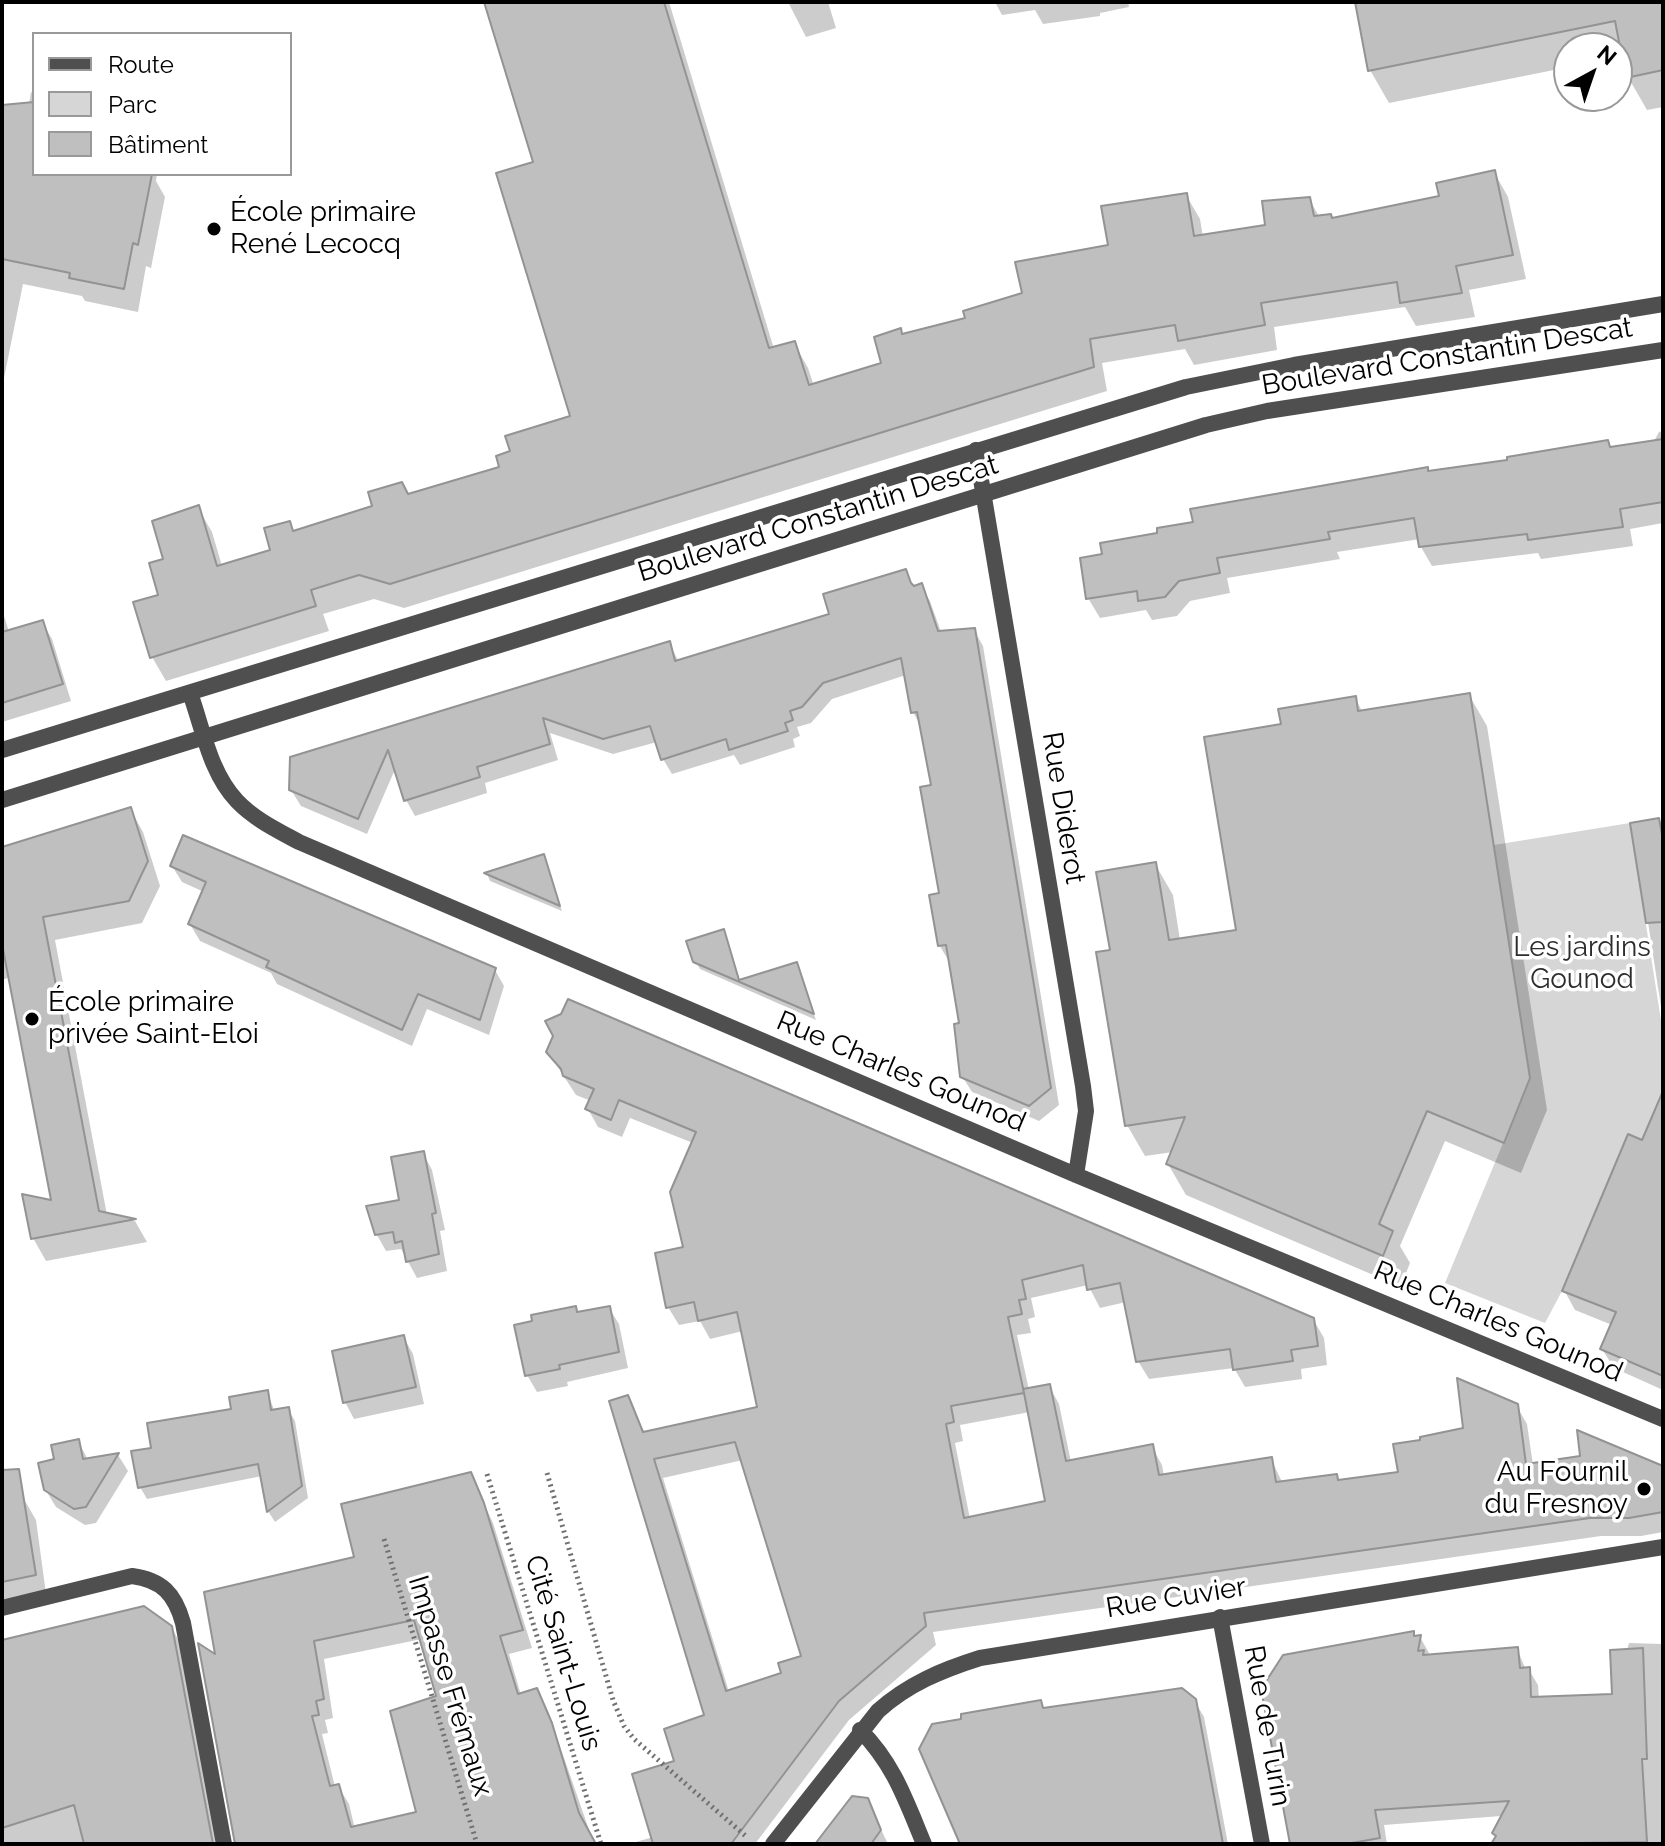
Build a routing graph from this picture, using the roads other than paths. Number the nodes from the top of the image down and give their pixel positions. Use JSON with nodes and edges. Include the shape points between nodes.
{"nodes":[{"id":1,"x":1663,"y":304,"type":"edge"},
{"id":2,"x":1663,"y":350,"type":"edge"},
{"id":3,"x":976,"y":450,"type":"junction"},
{"id":4,"x":985,"y":495,"type":"junction"},
{"id":5,"x":190,"y":693,"type":"junction"},
{"id":6,"x":206,"y":738,"type":"junction"},
{"id":7,"x":2,"y":750,"type":"edge"},
{"id":8,"x":2,"y":800,"type":"edge"},
{"id":9,"x":1076,"y":1175,"type":"junction"},
{"id":10,"x":1663,"y":1419,"type":"edge"},
{"id":11,"x":1663,"y":1547,"type":"edge"},
{"id":12,"x":2,"y":1608,"type":"edge"},
{"id":13,"x":1220,"y":1617,"type":"junction"},
{"id":14,"x":860,"y":1730,"type":"junction"},
{"id":15,"x":224,"y":1844,"type":"edge"},
{"id":16,"x":773,"y":1844,"type":"edge"},
{"id":17,"x":924,"y":1844,"type":"edge"},
{"id":18,"x":1262,"y":1844,"type":"edge"}],
"edges":[{"from":1,"to":3,"type":"street","name":"Boulevard Constantin Descat","via":[[1231,377]]},
{"from":2,"to":4,"type":"street","name":"Boulevard Constantin Descat","via":[[1234,418]]},
{"from":3,"to":4,"type":"street","name":"Rue Diderot"},
{"from":3,"to":5,"type":"street","name":"Boulevard Constantin Descat"},
{"from":4,"to":6,"type":"street","name":"Boulevard Constantin Descat"},
{"from":4,"to":9,"type":"street","name":"Rue Diderot","via":[[1083,1086],[1086,1111]]},
{"from":5,"to":6,"type":"street","name":"Rue Charles Gounod"},
{"from":5,"to":7,"type":"street","name":"Boulevard Constantin Descat"},
{"from":6,"to":8,"type":"street","name":"Boulevard Constantin Descat"},
{"from":6,"to":9,"type":"street","name":"Rue Charles Gounod","via":[[216,771],[237,801],[299,842]]},
{"from":9,"to":10,"type":"street","name":"Rue Charles Gounod"},
{"from":11,"to":13,"type":"street","name":"Rue Cuvier"},
{"from":12,"to":15,"type":"street","via":[[132,1576],[163,1585],[183,1623]]},
{"from":13,"to":14,"type":"street","name":"Rue Cuvier","via":[[980,1658],[899,1693]]},
{"from":13,"to":18,"type":"street","name":"Rue de Turin"},
{"from":14,"to":16,"type":"street","name":"Rue Cuvier"},
{"from":14,"to":17,"type":"street","via":[[892,1768]]}]}
